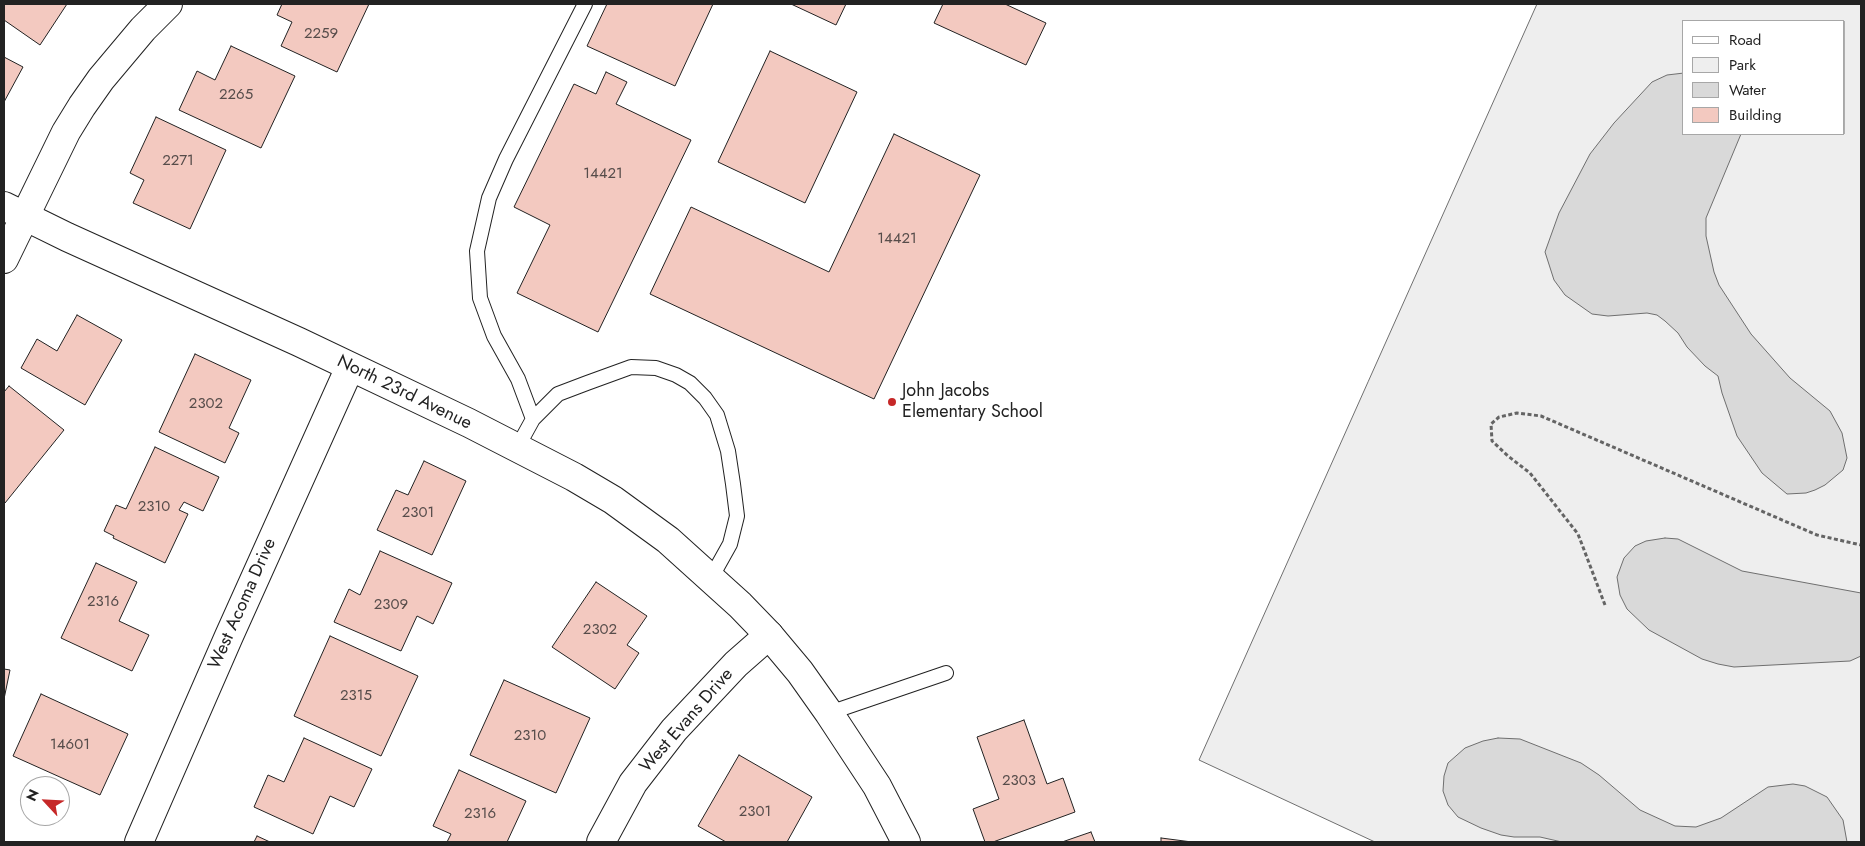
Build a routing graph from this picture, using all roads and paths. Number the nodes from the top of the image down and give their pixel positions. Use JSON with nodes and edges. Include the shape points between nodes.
{"nodes":[{"id":1,"x":168,"y":4,"type":"edge"},
{"id":2,"x":585,"y":4,"type":"edge"},
{"id":3,"x":14,"y":211,"type":"edge"},
{"id":4,"x":4,"y":259,"type":"edge"},
{"id":5,"x":350,"y":367,"type":"junction"},
{"id":6,"x":533,"y":419,"type":"junction"},
{"id":7,"x":517,"y":448,"type":"junction"},
{"id":8,"x":1861,"y":545,"type":"edge"},
{"id":9,"x":711,"y":578,"type":"junction"},
{"id":10,"x":1604,"y":605,"type":"dead end"},
{"id":11,"x":769,"y":636,"type":"junction"},
{"id":12,"x":946,"y":673,"type":"dead end"},
{"id":13,"x":829,"y":712,"type":"junction"},
{"id":14,"x":140,"y":842,"type":"edge"},
{"id":15,"x":601,"y":842,"type":"edge"},
{"id":16,"x":906,"y":842,"type":"edge"}],
"edges":[{"from":1,"to":3,"type":"street","via":[[101,79]]},
{"from":2,"to":6,"type":"lane","via":[[500,174],[490,198],[477,251],[480,298]]},
{"from":3,"to":4,"type":"street"},
{"from":3,"to":5,"type":"street","name":"North 23rd Avenue"},
{"from":5,"to":7,"type":"street","name":"North 23rd Avenue"},
{"from":5,"to":14,"type":"street","name":"West Acoma Drive","via":[[228,636]]},
{"from":6,"to":7,"type":"lane"},
{"from":6,"to":9,"type":"lane","via":[[558,394],[631,367],[656,368],[690,383],[716,415],[728,451],[737,516],[730,544]]},
{"from":7,"to":9,"type":"street","name":"North 23rd Avenue","via":[[614,500],[668,540]]},
{"from":8,"to":10,"type":"path","via":[[1817,535],[1541,416],[1517,413],[1499,417],[1491,424],[1492,441],[1530,473],[1578,534]]},
{"from":9,"to":11,"type":"street","name":"North 23rd Avenue"},
{"from":11,"to":13,"type":"street","name":"North 23rd Avenue"},
{"from":11,"to":15,"type":"street","name":"West Evans Drive","via":[[736,664],[674,730],[633,784]]},
{"from":12,"to":13,"type":"lane"},
{"from":13,"to":16,"type":"street","name":"North 23rd Avenue","via":[[877,786]]}]}
